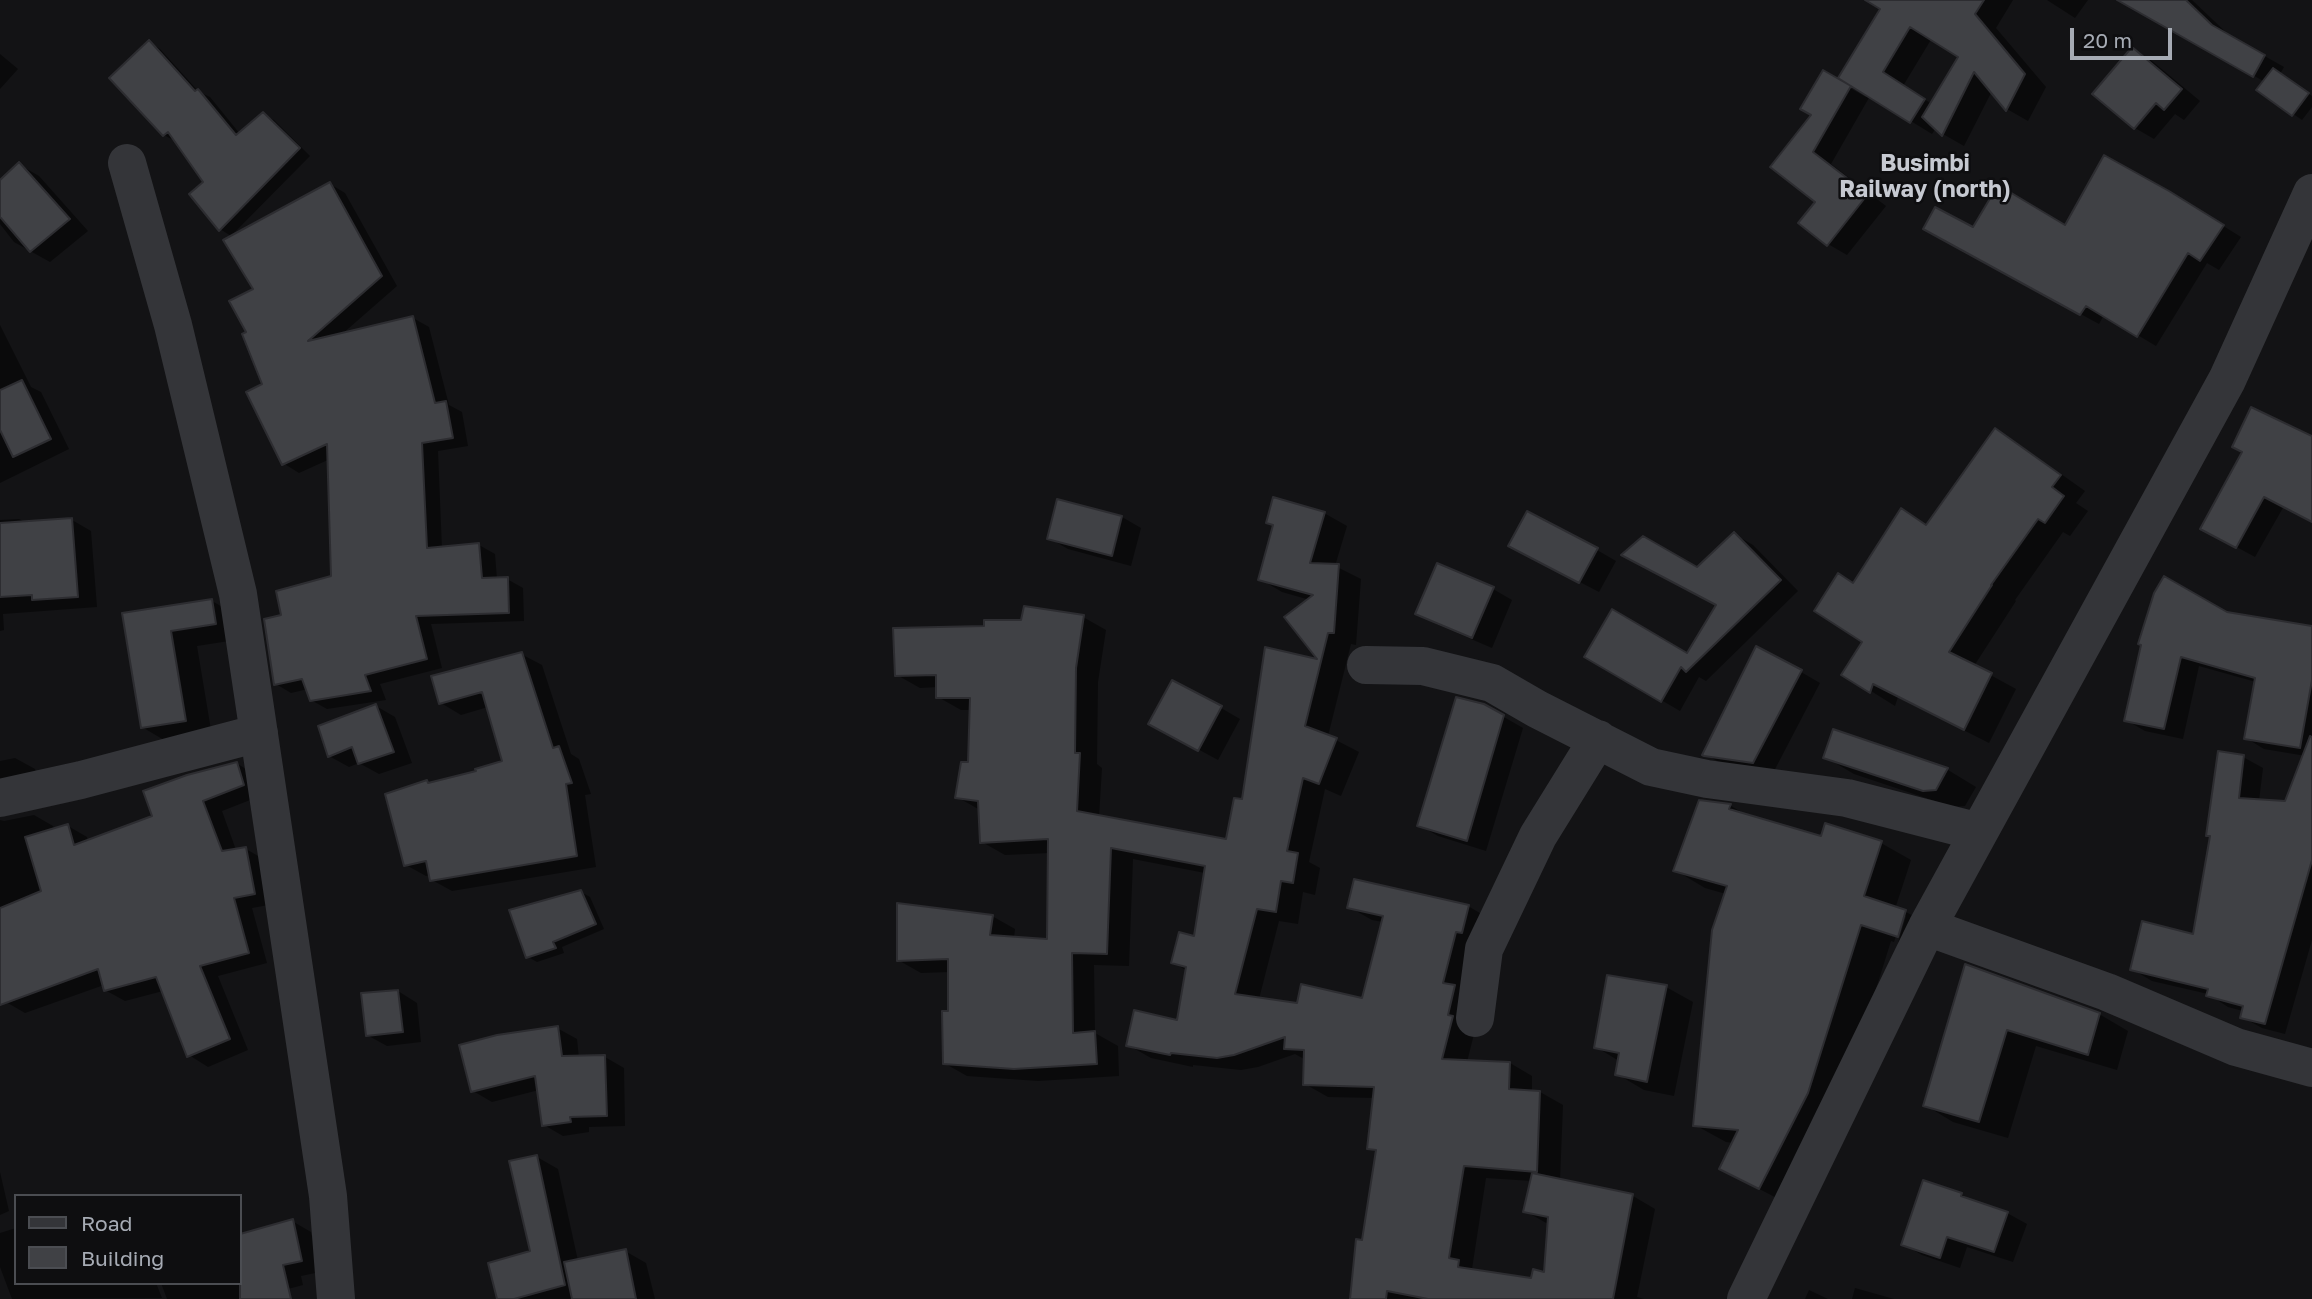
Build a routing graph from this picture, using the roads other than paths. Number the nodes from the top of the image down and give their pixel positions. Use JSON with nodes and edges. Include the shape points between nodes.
{"nodes":[{"id":1,"x":127,"y":163,"type":"dead end"},
{"id":2,"x":2312,"y":193,"type":"edge"},
{"id":3,"x":1366,"y":665,"type":"dead end"},
{"id":4,"x":259,"y":733,"type":"junction"},
{"id":5,"x":1598,"y":739,"type":"junction"},
{"id":6,"x":0,"y":798,"type":"edge"},
{"id":7,"x":1979,"y":832,"type":"junction"},
{"id":8,"x":1927,"y":926,"type":"junction"},
{"id":9,"x":1475,"y":1018,"type":"dead end"},
{"id":10,"x":2312,"y":1068,"type":"edge"},
{"id":11,"x":336,"y":1299,"type":"edge"},
{"id":12,"x":1746,"y":1299,"type":"edge"}],
"edges":[{"from":1,"to":4,"type":"street","via":[[173,325],[238,594]]},
{"from":2,"to":7,"type":"street","via":[[2227,380]]},
{"from":3,"to":5,"type":"street","via":[[1423,666],[1492,683]]},
{"from":4,"to":6,"type":"street"},
{"from":4,"to":11,"type":"street","via":[[328,1196]]},
{"from":5,"to":7,"type":"street","via":[[1651,767],[1847,798]]},
{"from":5,"to":9,"type":"street","via":[[1538,836],[1484,949]]},
{"from":7,"to":8,"type":"street"},
{"from":8,"to":10,"type":"street","via":[[2108,992],[2236,1046]]},
{"from":8,"to":12,"type":"street"}]}
